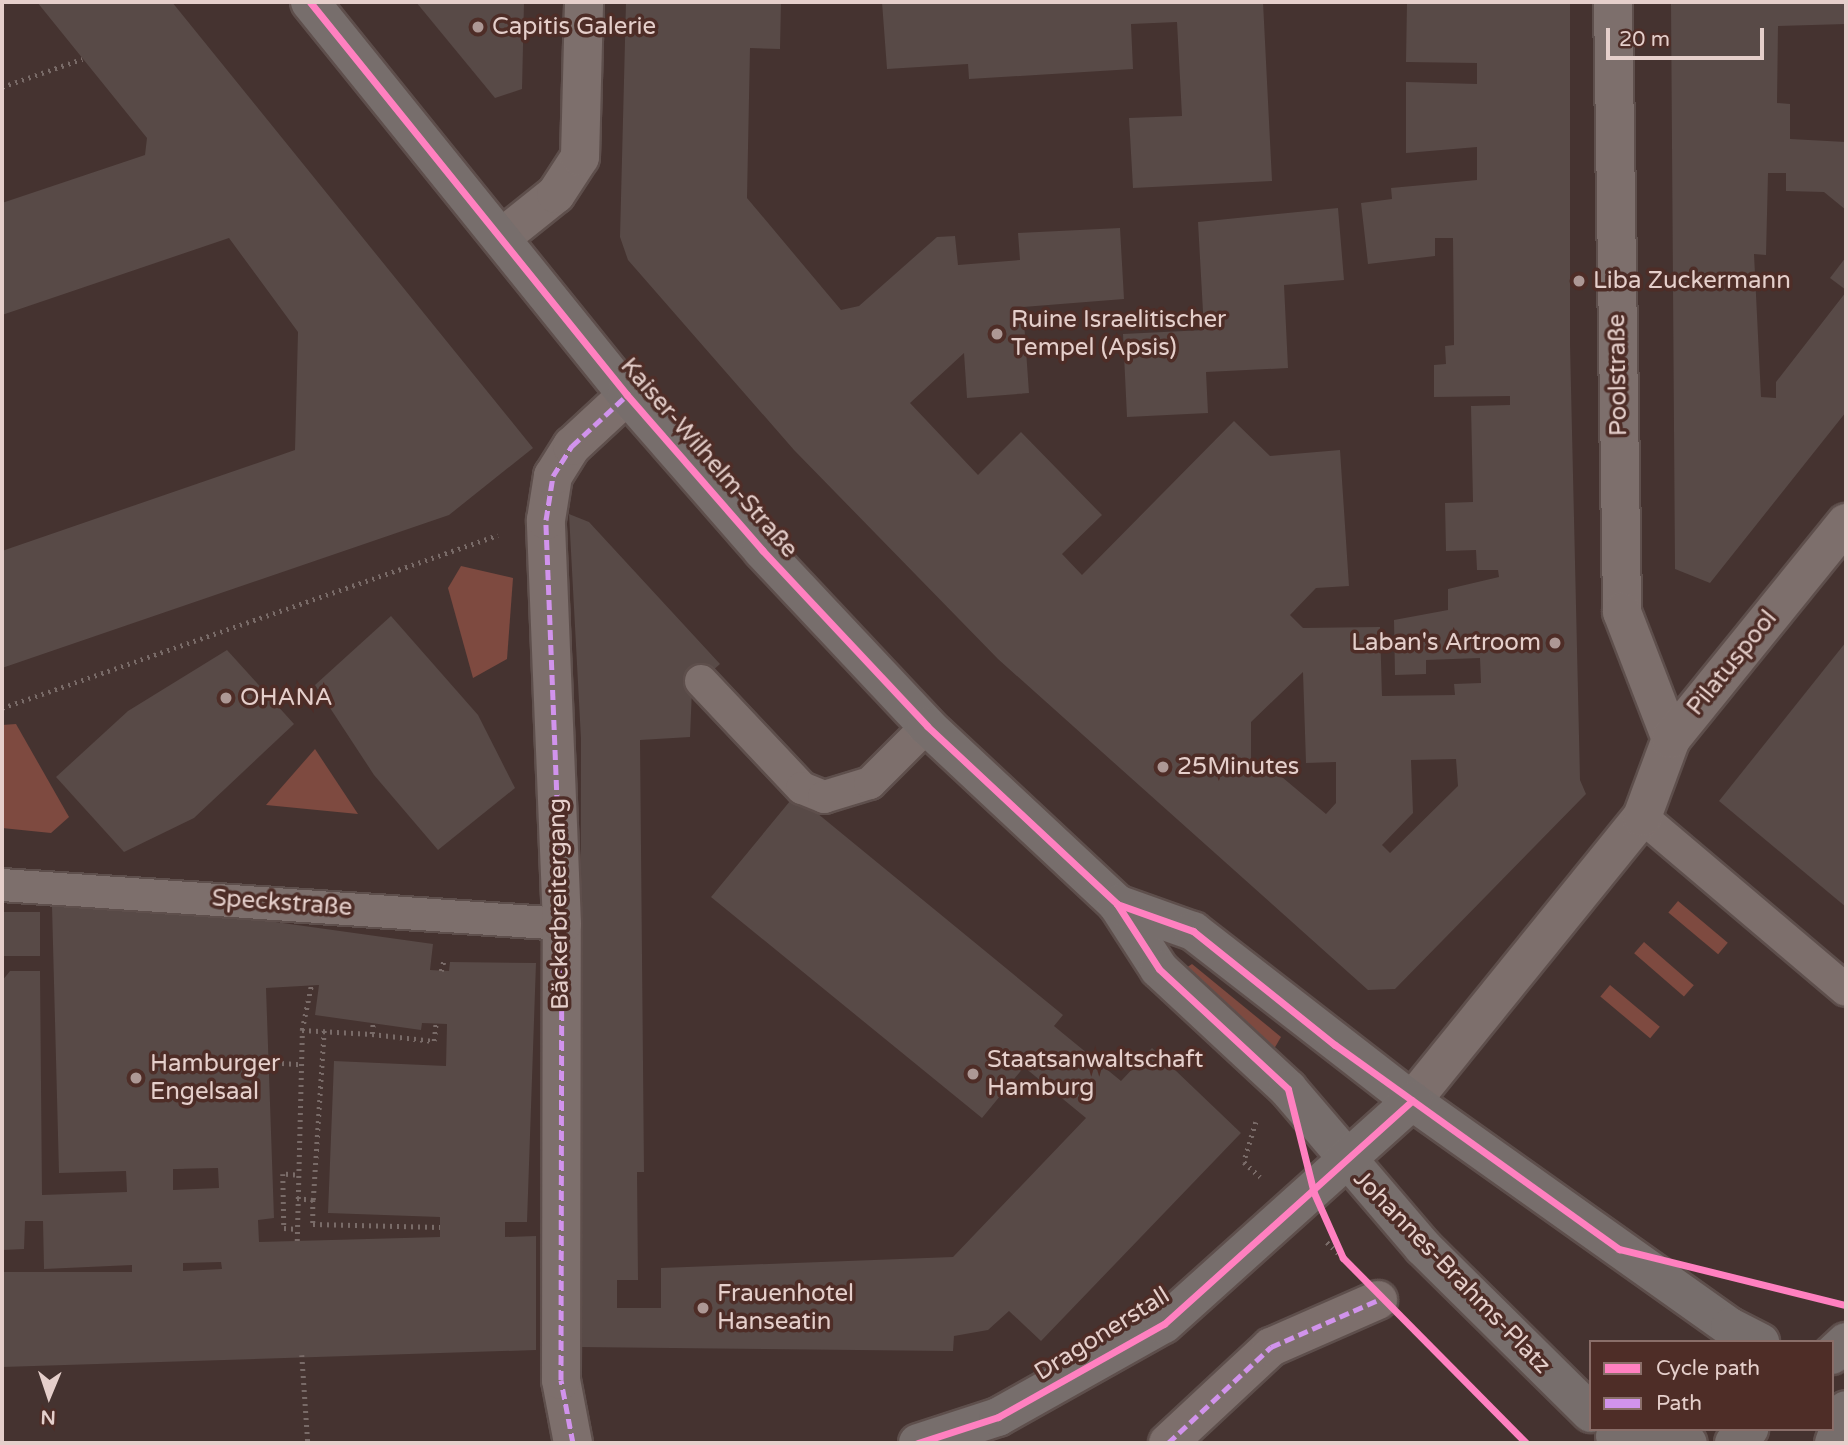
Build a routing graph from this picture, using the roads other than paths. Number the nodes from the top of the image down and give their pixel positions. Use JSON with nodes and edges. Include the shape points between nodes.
{"nodes":[{"id":1,"x":310,"y":2,"type":"edge"},
{"id":2,"x":584,"y":2,"type":"edge"},
{"id":3,"x":1613,"y":2,"type":"edge"},
{"id":4,"x":500,"y":238,"type":"junction"},
{"id":5,"x":627,"y":395,"type":"junction"},
{"id":6,"x":1846,"y":523,"type":"edge"},
{"id":7,"x":701,"y":681,"type":"dead end"},
{"id":8,"x":927,"y":726,"type":"junction"},
{"id":9,"x":1671,"y":739,"type":"junction"},
{"id":10,"x":1642,"y":817,"type":"junction"},
{"id":11,"x":2,"y":885,"type":"edge"},
{"id":12,"x":1118,"y":904,"type":"junction"},
{"id":13,"x":562,"y":924,"type":"junction"},
{"id":14,"x":1846,"y":989,"type":"edge"},
{"id":15,"x":1412,"y":1101,"type":"junction"},
{"id":16,"x":1348,"y":1163,"type":"junction"},
{"id":17,"x":1378,"y":1300,"type":"dead end"},
{"id":18,"x":1742,"y":1337,"type":"edge"},
{"id":19,"x":1589,"y":1408,"type":"edge"},
{"id":20,"x":1846,"y":1409,"type":"edge"},
{"id":21,"x":1747,"y":1431,"type":"edge"},
{"id":22,"x":1614,"y":1433,"type":"edge"},
{"id":23,"x":1846,"y":1441,"type":"edge"},
{"id":24,"x":573,"y":1443,"type":"edge"},
{"id":25,"x":918,"y":1443,"type":"edge"},
{"id":26,"x":1168,"y":1443,"type":"edge"},
{"id":27,"x":1688,"y":1443,"type":"edge"},
{"id":28,"x":1734,"y":1443,"type":"edge"},
{"id":29,"x":1836,"y":1443,"type":"edge"}],
"edges":[{"from":1,"to":4,"type":"main road","name":"Kaiser-Wilhelm-Straße"},
{"from":2,"to":4,"type":"street","via":[[580,157],[556,194]]},
{"from":3,"to":9,"type":"street","name":"Poolstraße","via":[[1622,612]]},
{"from":4,"to":5,"type":"main road","name":"Kaiser-Wilhelm-Straße"},
{"from":5,"to":8,"type":"main road","name":"Kaiser-Wilhelm-Straße"},
{"from":5,"to":13,"type":"street","name":"Bäckerbreitergang","via":[[572,446],[553,476],[546,520]]},
{"from":6,"to":9,"type":"street","name":"Pilatuspool"},
{"from":7,"to":8,"type":"lane","via":[[802,788],[824,797],[870,782]]},
{"from":8,"to":12,"type":"main road","name":"Kaiser-Wilhelm-Straße"},
{"from":9,"to":10,"type":"street","name":"Pilatuspool"},
{"from":10,"to":14,"type":"lane"},
{"from":10,"to":15,"type":"street","name":"Johannes-Brahms-Platz"},
{"from":11,"to":13,"type":"lane","name":"Speckstraße"},
{"from":12,"to":15,"type":"main road","name":"Kaiser-Wilhelm-Straße","via":[[1193,931]]},
{"from":12,"to":16,"type":"main road","name":"Kaiser-Wilhelm-Straße","via":[[1159,969],[1288,1089]]},
{"from":13,"to":24,"type":"street","name":"Bäckerbreitergang","via":[[561,1380]]},
{"from":15,"to":16,"type":"main road","name":"Johannes-Brahms-Platz"},
{"from":15,"to":18,"type":"main road"},
{"from":16,"to":19,"type":"main road","name":"Johannes-Brahms-Platz"},
{"from":16,"to":25,"type":"main road","name":"Dragonerstall","via":[[1164,1324],[1010,1411]]},
{"from":17,"to":26,"type":"street","via":[[1271,1347]]},
{"from":20,"to":29,"type":"main road"},
{"from":21,"to":28,"type":"main road"},
{"from":22,"to":27,"type":"main road","name":"Johannes-Brahms-Platz"},
{"from":23,"to":29,"type":"main road"}]}
